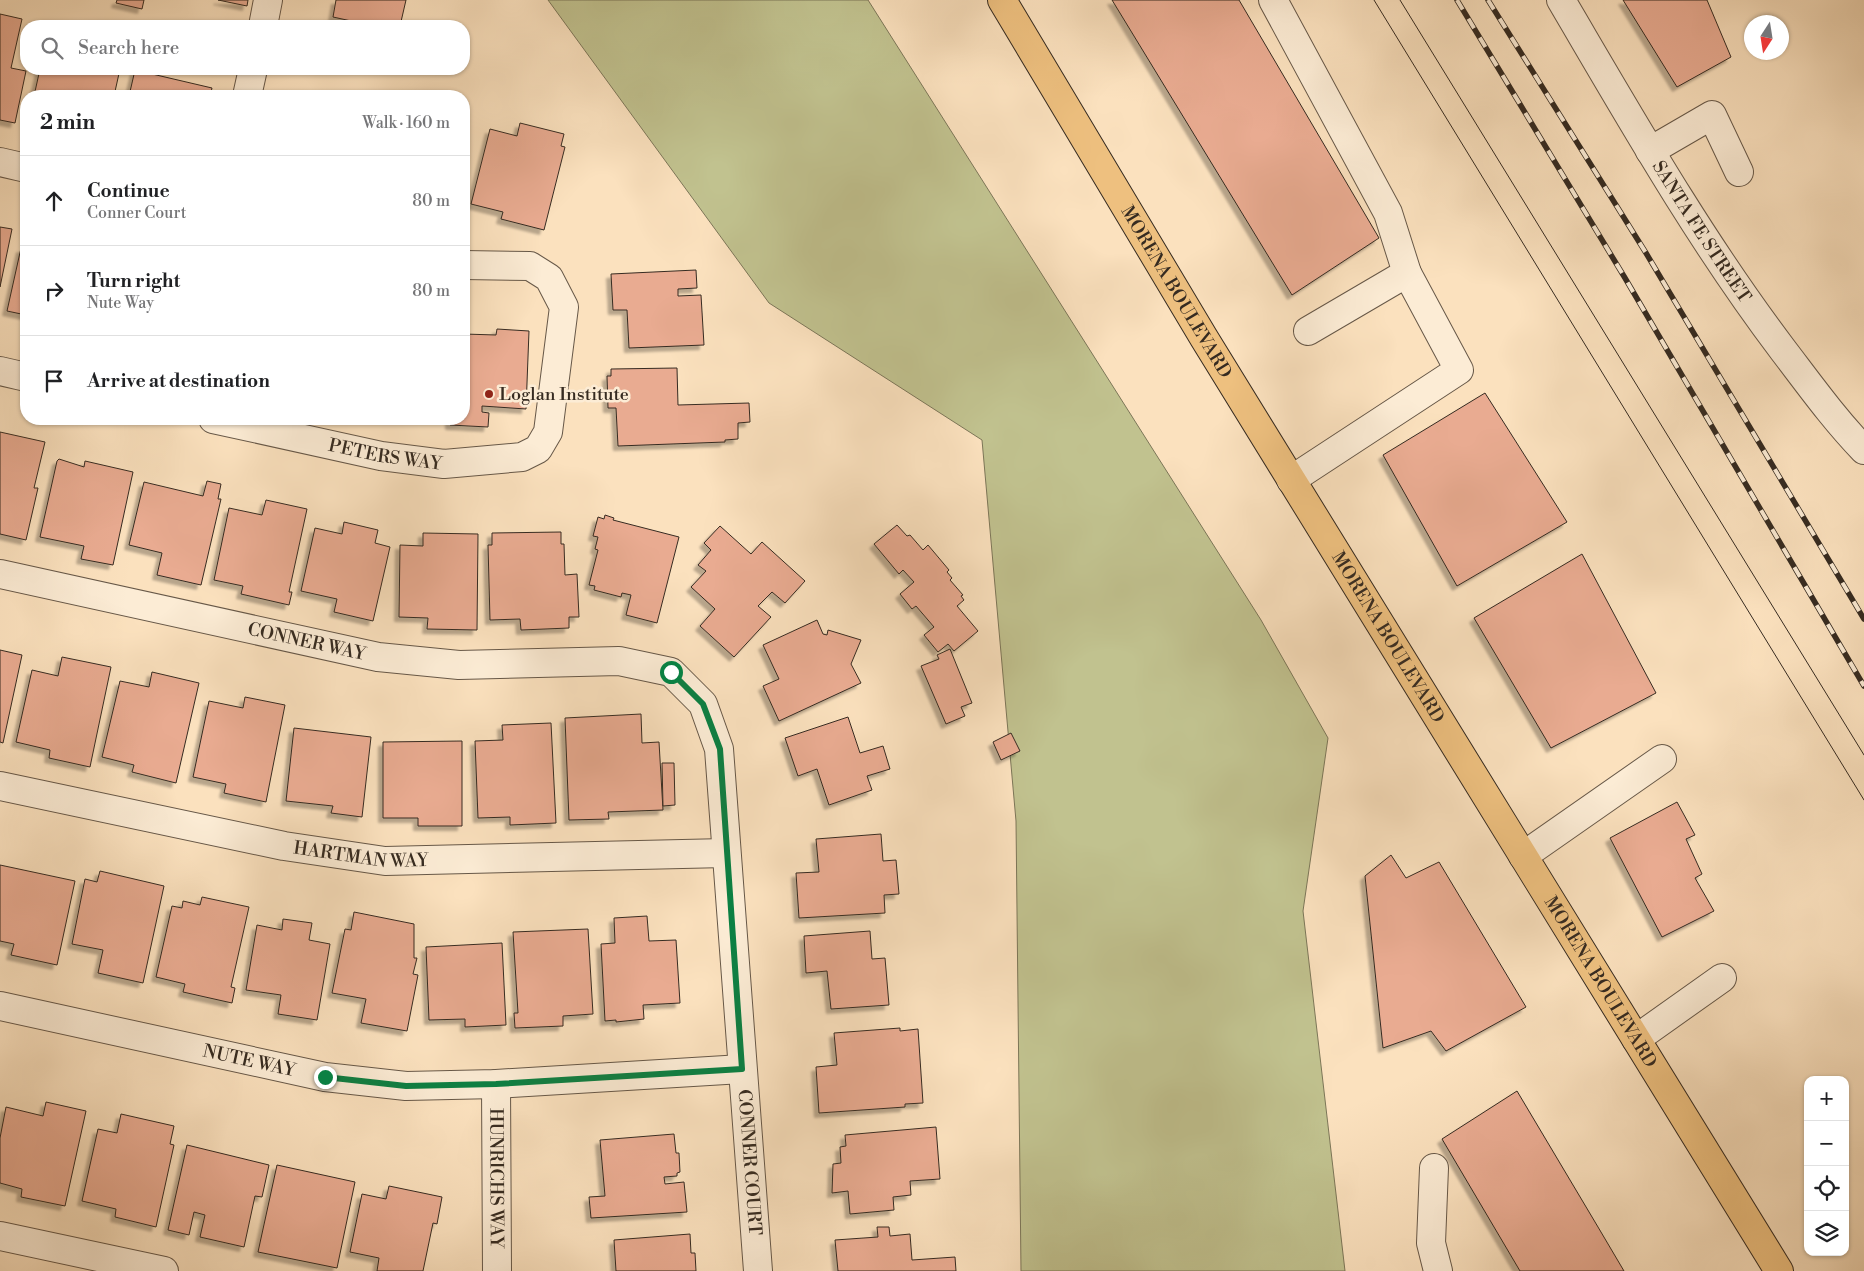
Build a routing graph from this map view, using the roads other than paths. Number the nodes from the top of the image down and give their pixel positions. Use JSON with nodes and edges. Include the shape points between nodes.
{"nodes":[{"id":1,"x":268,"y":0,"type":"edge"},
{"id":2,"x":1002,"y":0,"type":"edge"},
{"id":3,"x":1273,"y":0,"type":"edge"},
{"id":4,"x":1561,"y":0,"type":"edge"},
{"id":5,"x":263,"y":20,"type":"edge"},
{"id":6,"x":252,"y":75,"type":"edge"},
{"id":7,"x":248,"y":90,"type":"edge"},
{"id":8,"x":1650,"y":152,"type":"junction"},
{"id":9,"x":0,"y":162,"type":"edge"},
{"id":10,"x":20,"y":167,"type":"edge"},
{"id":11,"x":1739,"y":172,"type":"dead end"},
{"id":12,"x":470,"y":265,"type":"edge"},
{"id":13,"x":1407,"y":273,"type":"junction"},
{"id":14,"x":1308,"y":331,"type":"dead end"},
{"id":15,"x":0,"y":371,"type":"edge"},
{"id":16,"x":20,"y":375,"type":"edge"},
{"id":17,"x":241,"y":425,"type":"edge"},
{"id":18,"x":1864,"y":450,"type":"edge"},
{"id":19,"x":1291,"y":480,"type":"junction"},
{"id":20,"x":0,"y":574,"type":"edge"},
{"id":21,"x":619,"y":661,"type":"joint"},
{"id":22,"x":1662,"y":759,"type":"dead end"},
{"id":23,"x":0,"y":786,"type":"edge"},
{"id":24,"x":726,"y":852,"type":"junction"},
{"id":25,"x":1523,"y":856,"type":"junction"},
{"id":26,"x":1722,"y":978,"type":"dead end"},
{"id":27,"x":0,"y":1006,"type":"edge"},
{"id":28,"x":1636,"y":1039,"type":"junction"},
{"id":29,"x":742,"y":1069,"type":"junction"},
{"id":30,"x":496,"y":1084,"type":"junction"},
{"id":31,"x":1434,"y":1168,"type":"dead end"},
{"id":32,"x":0,"y":1236,"type":"edge"},
{"id":33,"x":164,"y":1271,"type":"edge"},
{"id":34,"x":497,"y":1271,"type":"edge"},
{"id":35,"x":758,"y":1271,"type":"edge"},
{"id":36,"x":1438,"y":1271,"type":"edge"},
{"id":37,"x":1779,"y":1271,"type":"edge"}],
"edges":[{"from":1,"to":5,"type":"street"},
{"from":2,"to":19,"type":"main road","name":"MORENA BOULEVARD"},
{"from":3,"to":13,"type":"street","via":[[1388,213]]},
{"from":4,"to":8,"type":"street","name":"SANTA FE STREET"},
{"from":6,"to":7,"type":"street"},
{"from":8,"to":11,"type":"street","via":[[1712,115]]},
{"from":8,"to":18,"type":"street","name":"SANTA FE STREET","via":[[1743,297],[1822,402]]},
{"from":9,"to":10,"type":"street"},
{"from":12,"to":17,"type":"street","name":"PETERS WAY","via":[[530,266],[549,278],[564,307],[548,432],[538,449],[522,457],[444,464],[381,456]]},
{"from":13,"to":14,"type":"street"},
{"from":13,"to":19,"type":"street","via":[[1459,370]]},
{"from":15,"to":16,"type":"street"},
{"from":19,"to":25,"type":"main road","name":"MORENA BOULEVARD"},
{"from":20,"to":21,"type":"street","name":"CONNER WAY","via":[[378,657],[459,665]]},
{"from":21,"to":24,"type":"street","name":"CONNER COURT","via":[[671,672],[703,704],[720,749]]},
{"from":22,"to":25,"type":"street"},
{"from":23,"to":24,"type":"street","name":"HARTMAN WAY","via":[[284,846],[385,861]]},
{"from":24,"to":29,"type":"street","name":"CONNER COURT"},
{"from":25,"to":28,"type":"main road","name":"MORENA BOULEVARD"},
{"from":26,"to":28,"type":"street"},
{"from":27,"to":30,"type":"street","name":"NUTE WAY","via":[[325,1077],[406,1086]]},
{"from":28,"to":37,"type":"main road","name":"MORENA BOULEVARD"},
{"from":29,"to":30,"type":"street","name":"NUTE WAY"},
{"from":29,"to":35,"type":"street","name":"CONNER COURT"},
{"from":30,"to":34,"type":"street","name":"HUNRICHS WAY"},
{"from":31,"to":36,"type":"street","via":[[1431,1243]]},
{"from":32,"to":33,"type":"street"}]}
